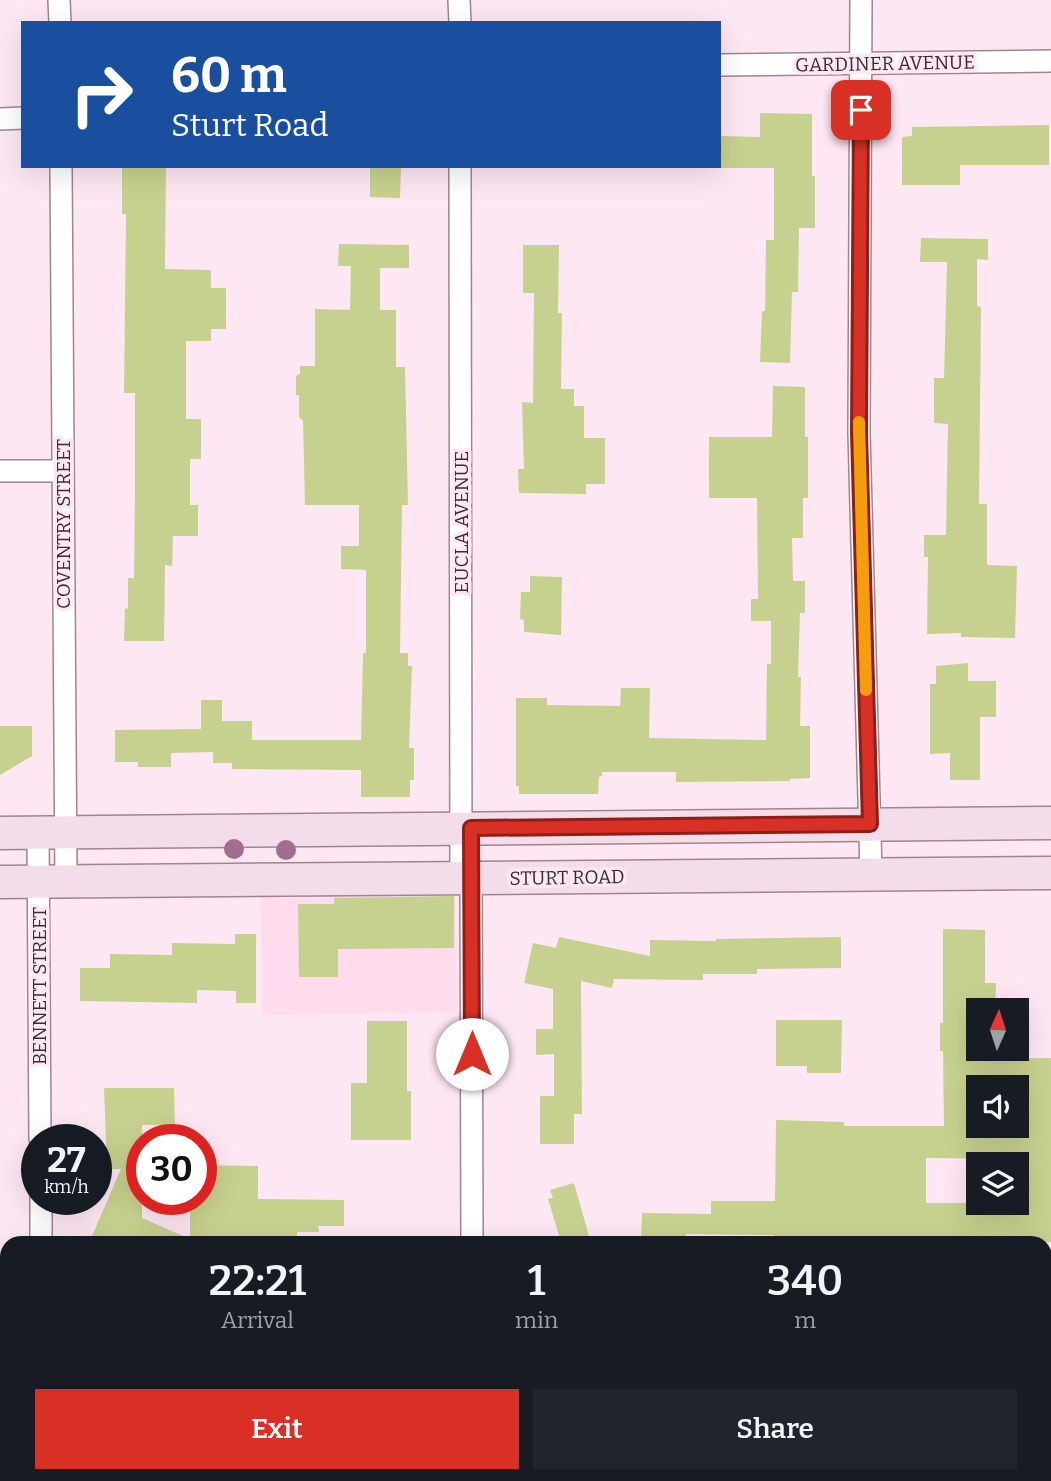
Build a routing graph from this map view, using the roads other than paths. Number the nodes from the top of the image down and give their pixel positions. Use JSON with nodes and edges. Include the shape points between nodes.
{"nodes":[{"id":1,"x":59,"y":0,"type":"edge"},
{"id":2,"x":459,"y":0,"type":"edge"},
{"id":3,"x":861,"y":0,"type":"edge"},
{"id":4,"x":60,"y":21,"type":"edge"},
{"id":5,"x":460,"y":21,"type":"edge"},
{"id":6,"x":1051,"y":61,"type":"edge"},
{"id":7,"x":861,"y":63,"type":"junction"},
{"id":8,"x":721,"y":65,"type":"edge"},
{"id":9,"x":21,"y":118,"type":"edge"},
{"id":10,"x":0,"y":119,"type":"edge"},
{"id":11,"x":61,"y":168,"type":"edge"},
{"id":12,"x":460,"y":168,"type":"edge"},
{"id":13,"x":0,"y":471,"type":"edge"},
{"id":14,"x":63,"y":471,"type":"junction"},
{"id":15,"x":1051,"y":823,"type":"edge"},
{"id":16,"x":870,"y":824,"type":"junction"},
{"id":17,"x":467,"y":828,"type":"junction"},
{"id":18,"x":51,"y":832,"type":"junction"},
{"id":19,"x":0,"y":833,"type":"edge"},
{"id":20,"x":870,"y":873,"type":"junction"},
{"id":21,"x":1051,"y":873,"type":"edge"},
{"id":22,"x":466,"y":878,"type":"junction"},
{"id":23,"x":0,"y":882,"type":"edge"},
{"id":24,"x":52,"y":882,"type":"junction"},
{"id":25,"x":41,"y":1124,"type":"edge"},
{"id":26,"x":41,"y":1215,"type":"edge"},
{"id":27,"x":41,"y":1236,"type":"edge"},
{"id":28,"x":472,"y":1236,"type":"edge"}],
"edges":[{"from":1,"to":4,"type":"street"},
{"from":2,"to":5,"type":"street"},
{"from":3,"to":7,"type":"street"},
{"from":6,"to":7,"type":"street","name":"GARDINER AVENUE"},
{"from":7,"to":8,"type":"street","name":"GARDINER AVENUE"},
{"from":7,"to":16,"type":"street","via":[[859,433]]},
{"from":9,"to":10,"type":"street"},
{"from":11,"to":14,"type":"street","name":"COVENTRY STREET"},
{"from":12,"to":17,"type":"street","name":"EUCLA AVENUE"},
{"from":13,"to":14,"type":"street"},
{"from":14,"to":18,"type":"street","name":"COVENTRY STREET"},
{"from":15,"to":16,"type":"main road"},
{"from":16,"to":17,"type":"main road"},
{"from":16,"to":20,"type":"street"},
{"from":17,"to":18,"type":"main road"},
{"from":17,"to":22,"type":"street","name":"EUCLA AVENUE"},
{"from":18,"to":19,"type":"main road"},
{"from":18,"to":24,"type":"street","name":"COVENTRY STREET"},
{"from":20,"to":21,"type":"main road","name":"STURT ROAD"},
{"from":20,"to":22,"type":"main road","name":"STURT ROAD"},
{"from":22,"to":24,"type":"main road","name":"STURT ROAD"},
{"from":22,"to":28,"type":"street","name":"EUCLA AVENUE"},
{"from":23,"to":24,"type":"main road","name":"STURT ROAD"},
{"from":24,"to":25,"type":"street","name":"BENNETT STREET"},
{"from":26,"to":27,"type":"street"}]}
